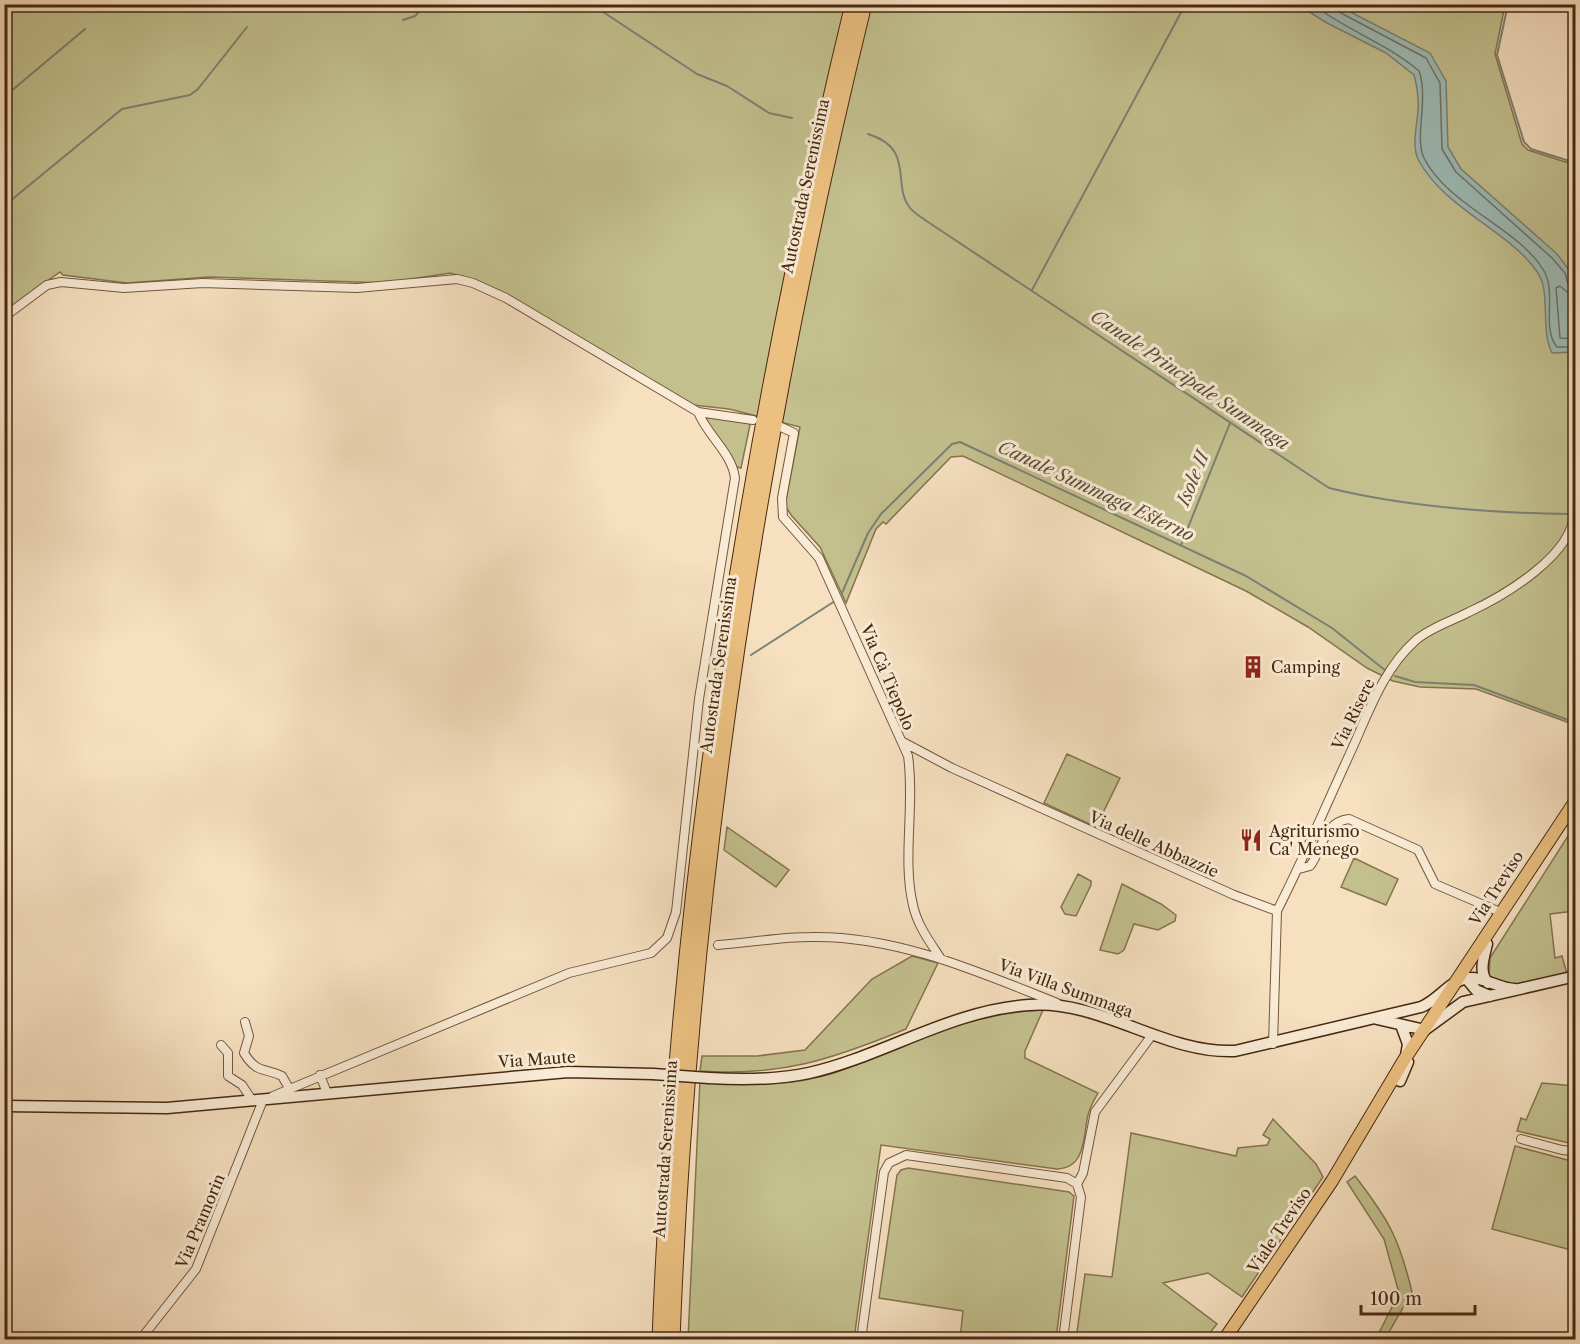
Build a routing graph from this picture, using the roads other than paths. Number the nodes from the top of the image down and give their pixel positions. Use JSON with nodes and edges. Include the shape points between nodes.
{"nodes":[{"id":1,"x":853,"y":4,"type":"edge"},
{"id":2,"x":864,"y":4,"type":"edge"},
{"id":3,"x":4,"y":317,"type":"edge"},
{"id":4,"x":698,"y":412,"type":"junction"},
{"id":5,"x":753,"y":420,"type":"dead end"},
{"id":6,"x":781,"y":427,"type":"dead end"},
{"id":7,"x":1574,"y":513,"type":"dead end"},
{"id":8,"x":901,"y":741,"type":"junction"},
{"id":9,"x":1575,"y":800,"type":"edge"},
{"id":10,"x":1567,"y":812,"type":"junction"},
{"id":11,"x":1299,"y":869,"type":"junction"},
{"id":12,"x":1277,"y":911,"type":"junction"},
{"id":13,"x":1500,"y":912,"type":"junction"},
{"id":14,"x":1487,"y":944,"type":"junction"},
{"id":15,"x":718,"y":945,"type":"dead end"},
{"id":16,"x":941,"y":959,"type":"junction"},
{"id":17,"x":1575,"y":976,"type":"edge"},
{"id":18,"x":1461,"y":980,"type":"junction"},
{"id":19,"x":1488,"y":983,"type":"junction"},
{"id":20,"x":1515,"y":989,"type":"junction"},
{"id":21,"x":1024,"y":990,"type":"junction"},
{"id":22,"x":1490,"y":996,"type":"junction"},
{"id":23,"x":1060,"y":1004,"type":"junction"},
{"id":24,"x":1019,"y":1006,"type":"junction"},
{"id":25,"x":1400,"y":1012,"type":"junction"},
{"id":26,"x":1374,"y":1019,"type":"junction"},
{"id":27,"x":1440,"y":1019,"type":"junction"},
{"id":28,"x":245,"y":1022,"type":"dead end"},
{"id":29,"x":1401,"y":1025,"type":"junction"},
{"id":30,"x":1425,"y":1030,"type":"junction"},
{"id":31,"x":1152,"y":1035,"type":"junction"},
{"id":32,"x":1273,"y":1044,"type":"junction"},
{"id":33,"x":221,"y":1045,"type":"dead end"},
{"id":34,"x":1404,"y":1060,"type":"junction"},
{"id":35,"x":320,"y":1075,"type":"junction"},
{"id":36,"x":1400,"y":1081,"type":"junction"},
{"id":37,"x":289,"y":1088,"type":"junction"},
{"id":38,"x":327,"y":1093,"type":"junction"},
{"id":39,"x":261,"y":1100,"type":"junction"},
{"id":40,"x":4,"y":1106,"type":"edge"},
{"id":41,"x":1359,"y":1137,"type":"junction"},
{"id":42,"x":1521,"y":1139,"type":"dead end"},
{"id":43,"x":1575,"y":1148,"type":"edge"},
{"id":44,"x":1077,"y":1184,"type":"junction"},
{"id":45,"x":140,"y":1340,"type":"edge"},
{"id":46,"x":660,"y":1340,"type":"edge"},
{"id":47,"x":672,"y":1340,"type":"edge"},
{"id":48,"x":861,"y":1340,"type":"edge"},
{"id":49,"x":1063,"y":1340,"type":"edge"},
{"id":50,"x":1224,"y":1340,"type":"edge"}],
"edges":[{"from":1,"to":46,"type":"highway","name":"Autostrada Serenissima","via":[[795,261],[760,440],[727,644],[698,864],[678,1063]]},
{"from":2,"to":47,"type":"highway","name":"Autostrada Serenissima","via":[[772,439],[739,640],[697,977]]},
{"from":3,"to":4,"type":"street","via":[[47,285],[61,282],[124,288],[203,283],[357,288],[457,279],[506,298]]},
{"from":4,"to":5,"type":"street"},
{"from":4,"to":35,"type":"street","via":[[734,468],[735,478],[699,699],[676,912],[667,938],[651,953],[569,973]]},
{"from":6,"to":8,"type":"street","name":"Via Cà Tiepolo","via":[[794,433],[782,498],[783,517],[819,558]]},
{"from":7,"to":11,"type":"street","name":"Via Risere","via":[[1564,544],[1544,563],[1483,605],[1418,638],[1401,657],[1377,692]]},
{"from":8,"to":12,"type":"street","name":"Via delle Abbazzie","via":[[1223,891]]},
{"from":8,"to":16,"type":"street","name":"Via Cà Tiepolo","via":[[910,767],[913,906]]},
{"from":9,"to":10,"type":"main road","name":"Via Treviso"},
{"from":10,"to":13,"type":"main road","name":"Via Treviso"},
{"from":10,"to":14,"type":"main road","name":"Via Treviso"},
{"from":11,"to":12,"type":"street","name":"Via Risere"},
{"from":11,"to":13,"type":"street","name":"Via Risere","via":[[1310,867],[1329,828],[1349,819],[1418,850],[1435,884]]},
{"from":12,"to":32,"type":"street"},
{"from":13,"to":18,"type":"main road","name":"Via Treviso"},
{"from":14,"to":18,"type":"main road","name":"Via Treviso"},
{"from":14,"to":19,"type":"street","via":[[1483,968]]},
{"from":15,"to":16,"type":"street","name":"Via Villa Summaga","via":[[811,937],[878,944]]},
{"from":16,"to":21,"type":"street","name":"Via Villa Summaga"},
{"from":17,"to":20,"type":"street"},
{"from":18,"to":19,"type":"street"},
{"from":18,"to":22,"type":"street"},
{"from":18,"to":25,"type":"street","name":"Via Villa Summaga","via":[[1430,1004]]},
{"from":18,"to":27,"type":"main road","name":"Viale Treviso"},
{"from":18,"to":30,"type":"main road","name":"Viale Treviso"},
{"from":19,"to":20,"type":"street"},
{"from":20,"to":22,"type":"street"},
{"from":21,"to":23,"type":"street","name":"Via Villa Summaga"},
{"from":21,"to":24,"type":"street"},
{"from":22,"to":27,"type":"street","via":[[1463,1002]]},
{"from":23,"to":24,"type":"street","name":"Via Maute"},
{"from":23,"to":31,"type":"street","name":"Via Villa Summaga"},
{"from":24,"to":38,"type":"street","name":"Via Maute","bridge":true,"via":[[984,1012],[808,1073],[752,1079],[568,1072]]},
{"from":25,"to":26,"type":"street","name":"Via Villa Summaga"},
{"from":25,"to":30,"type":"street"},
{"from":26,"to":29,"type":"street"},
{"from":26,"to":32,"type":"street","name":"Via Villa Summaga"},
{"from":27,"to":30,"type":"street"},
{"from":27,"to":36,"type":"main road","name":"Viale Treviso"},
{"from":28,"to":37,"type":"street","via":[[249,1036],[244,1053],[251,1065],[282,1076]]},
{"from":29,"to":30,"type":"street"},
{"from":29,"to":34,"type":"street","via":[[1408,1044]]},
{"from":30,"to":34,"type":"main road","name":"Viale Treviso"},
{"from":30,"to":36,"type":"street"},
{"from":31,"to":32,"type":"street","name":"Via Villa Summaga","via":[[1221,1052]]},
{"from":31,"to":44,"type":"street","via":[[1095,1112],[1083,1173]]},
{"from":33,"to":39,"type":"street","via":[[228,1053],[228,1076]]},
{"from":34,"to":41,"type":"main road","name":"Viale Treviso"},
{"from":35,"to":37,"type":"street"},
{"from":35,"to":38,"type":"street"},
{"from":36,"to":41,"type":"main road","name":"Viale Treviso"},
{"from":37,"to":39,"type":"street"},
{"from":38,"to":39,"type":"street","name":"Via Maute"},
{"from":39,"to":40,"type":"street","name":"Via Maute","via":[[127,1109]]},
{"from":39,"to":45,"type":"street","name":"Via Pramorin","via":[[196,1269]]},
{"from":41,"to":50,"type":"main road","name":"Viale Treviso"},
{"from":42,"to":43,"type":"street","via":[[1562,1150]]},
{"from":44,"to":48,"type":"street","via":[[1067,1178],[917,1156],[895,1159],[884,1172]]},
{"from":44,"to":49,"type":"street","via":[[1081,1197]]}]}
